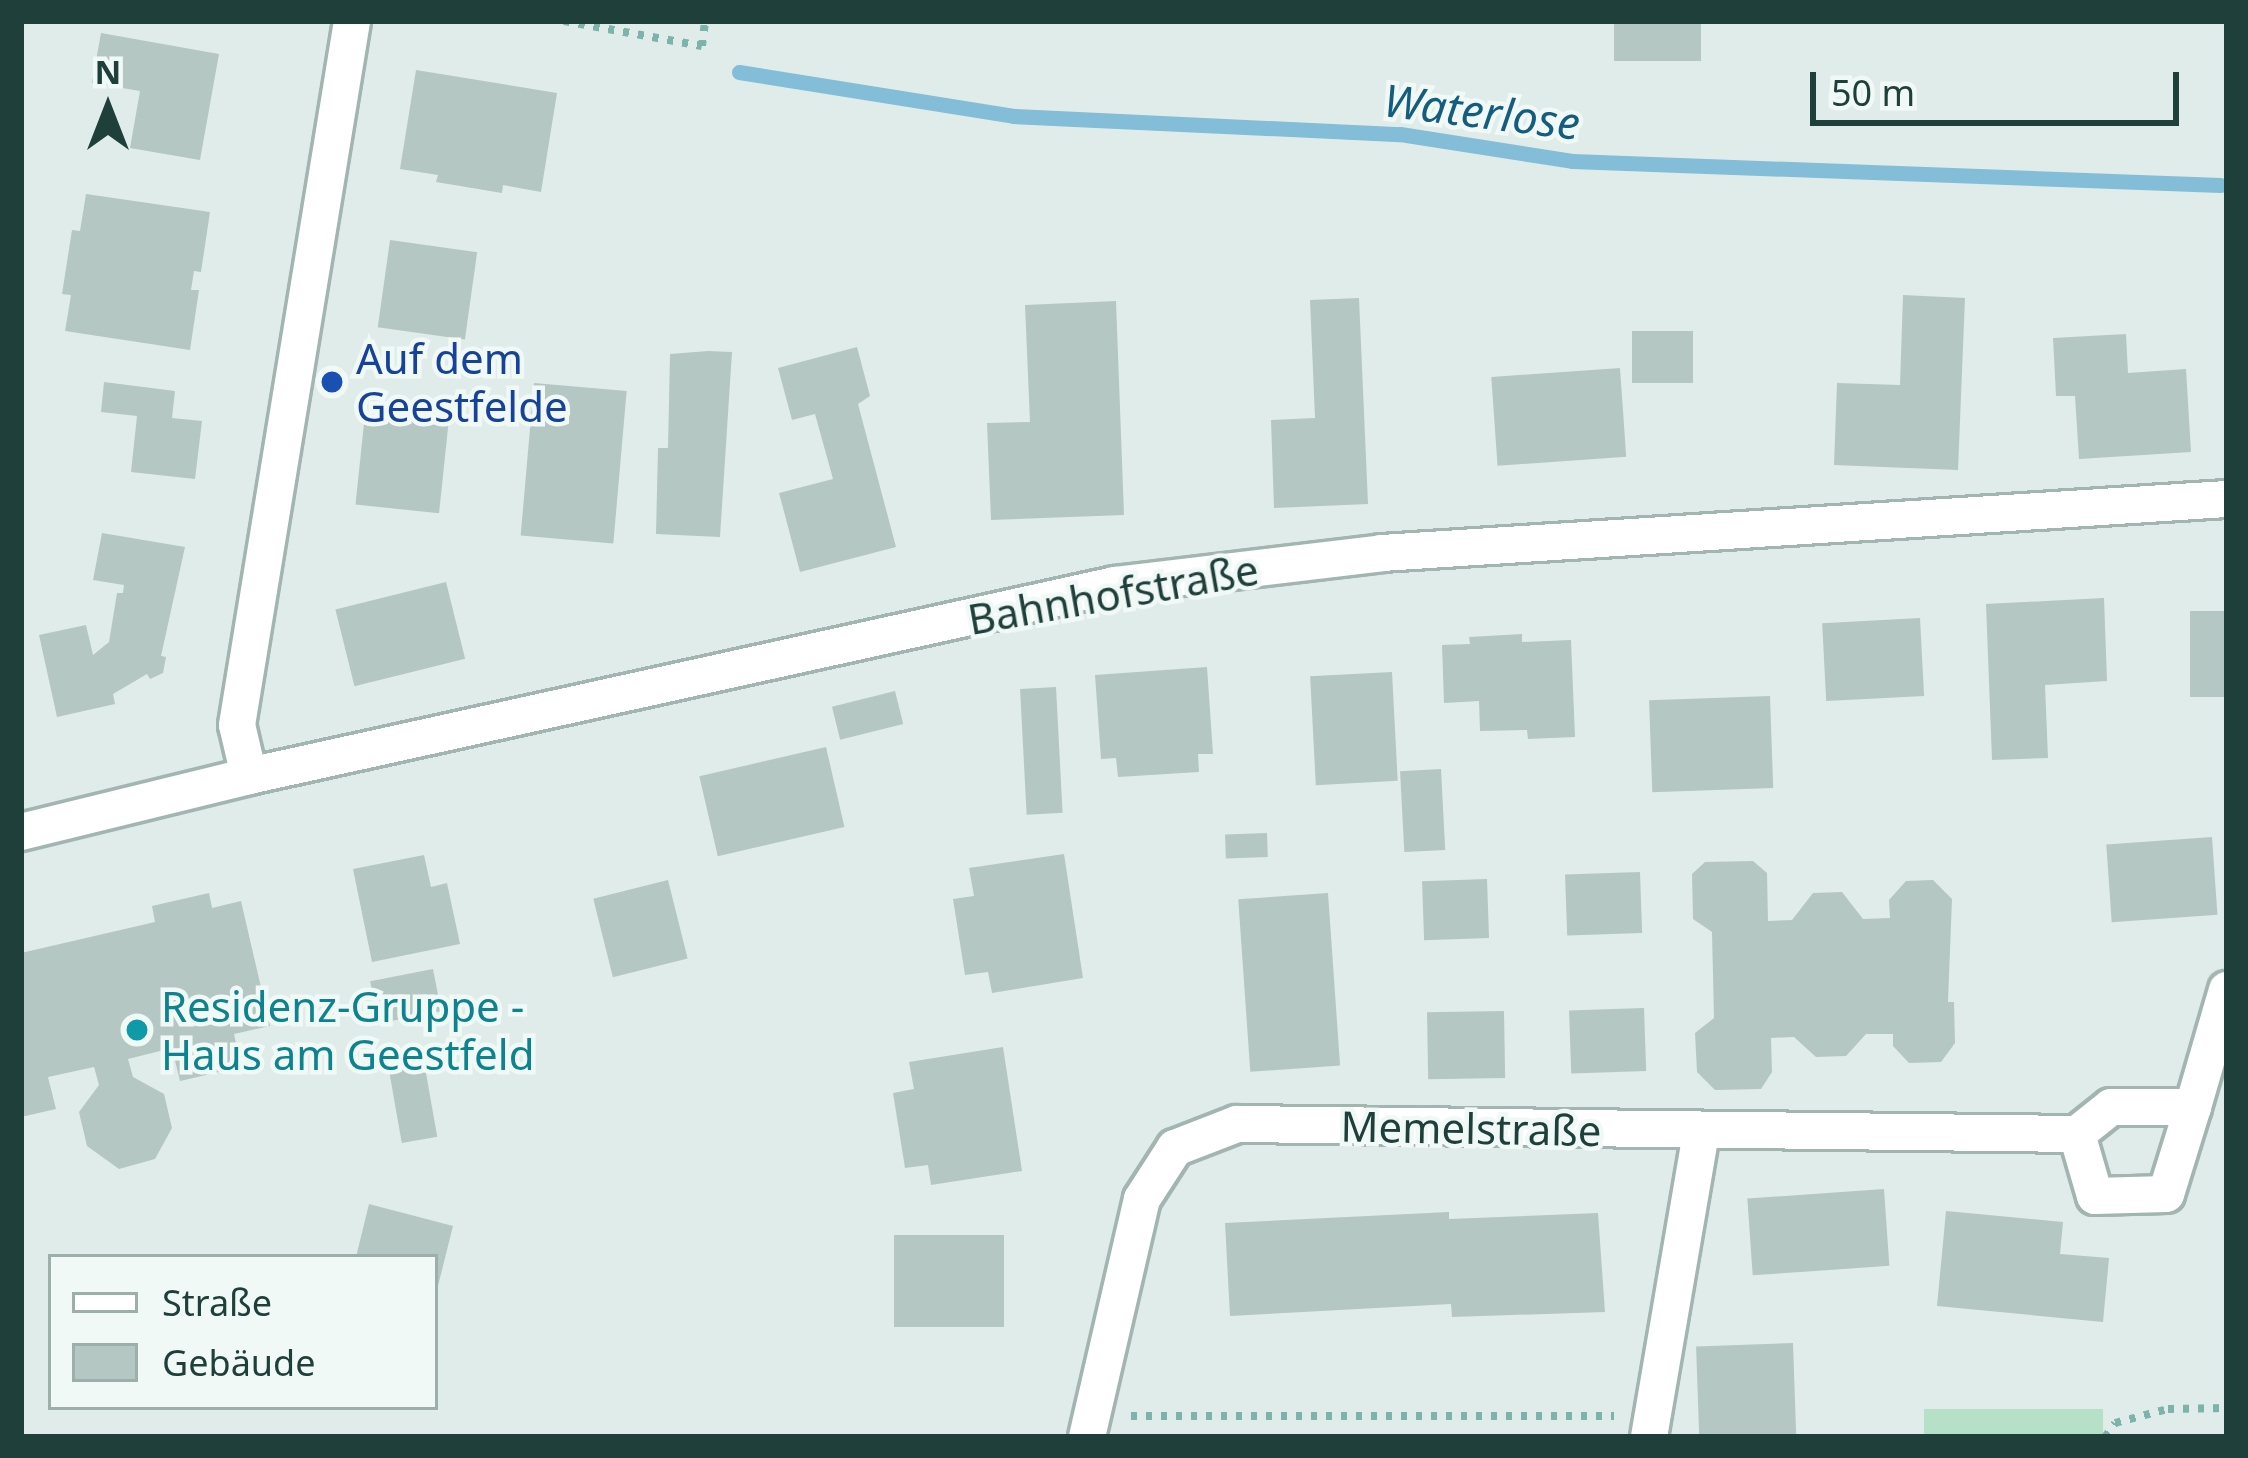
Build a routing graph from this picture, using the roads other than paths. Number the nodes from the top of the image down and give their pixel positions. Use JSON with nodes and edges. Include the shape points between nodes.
{"nodes":[{"id":1,"x":352,"y":21,"type":"edge"},
{"id":2,"x":2227,"y":500,"type":"edge"},
{"id":3,"x":249,"y":776,"type":"junction"},
{"id":4,"x":21,"y":832,"type":"edge"},
{"id":5,"x":2227,"y":990,"type":"edge"},
{"id":6,"x":2193,"y":1107,"type":"junction"},
{"id":7,"x":1701,"y":1132,"type":"junction"},
{"id":8,"x":2077,"y":1134,"type":"junction"},
{"id":9,"x":1090,"y":1426,"type":"edge"},
{"id":10,"x":1651,"y":1426,"type":"edge"}],
"edges":[{"from":1,"to":3,"type":"street","via":[[237,725]]},
{"from":2,"to":3,"type":"street","name":"Bahnhofstraße","via":[[1382,553],[1115,585]]},
{"from":3,"to":4,"type":"street","name":"Bahnhofstraße"},
{"from":5,"to":6,"type":"street"},
{"from":6,"to":8,"type":"street","name":"Memelstraße","via":[[2111,1107]]},
{"from":6,"to":8,"type":"street","via":[[2166,1194],[2095,1196]]},
{"from":7,"to":8,"type":"street","name":"Memelstraße"},
{"from":7,"to":9,"type":"street","name":"Memelstraße","via":[[1237,1124],[1175,1148],[1142,1198]]},
{"from":7,"to":10,"type":"street"}]}
